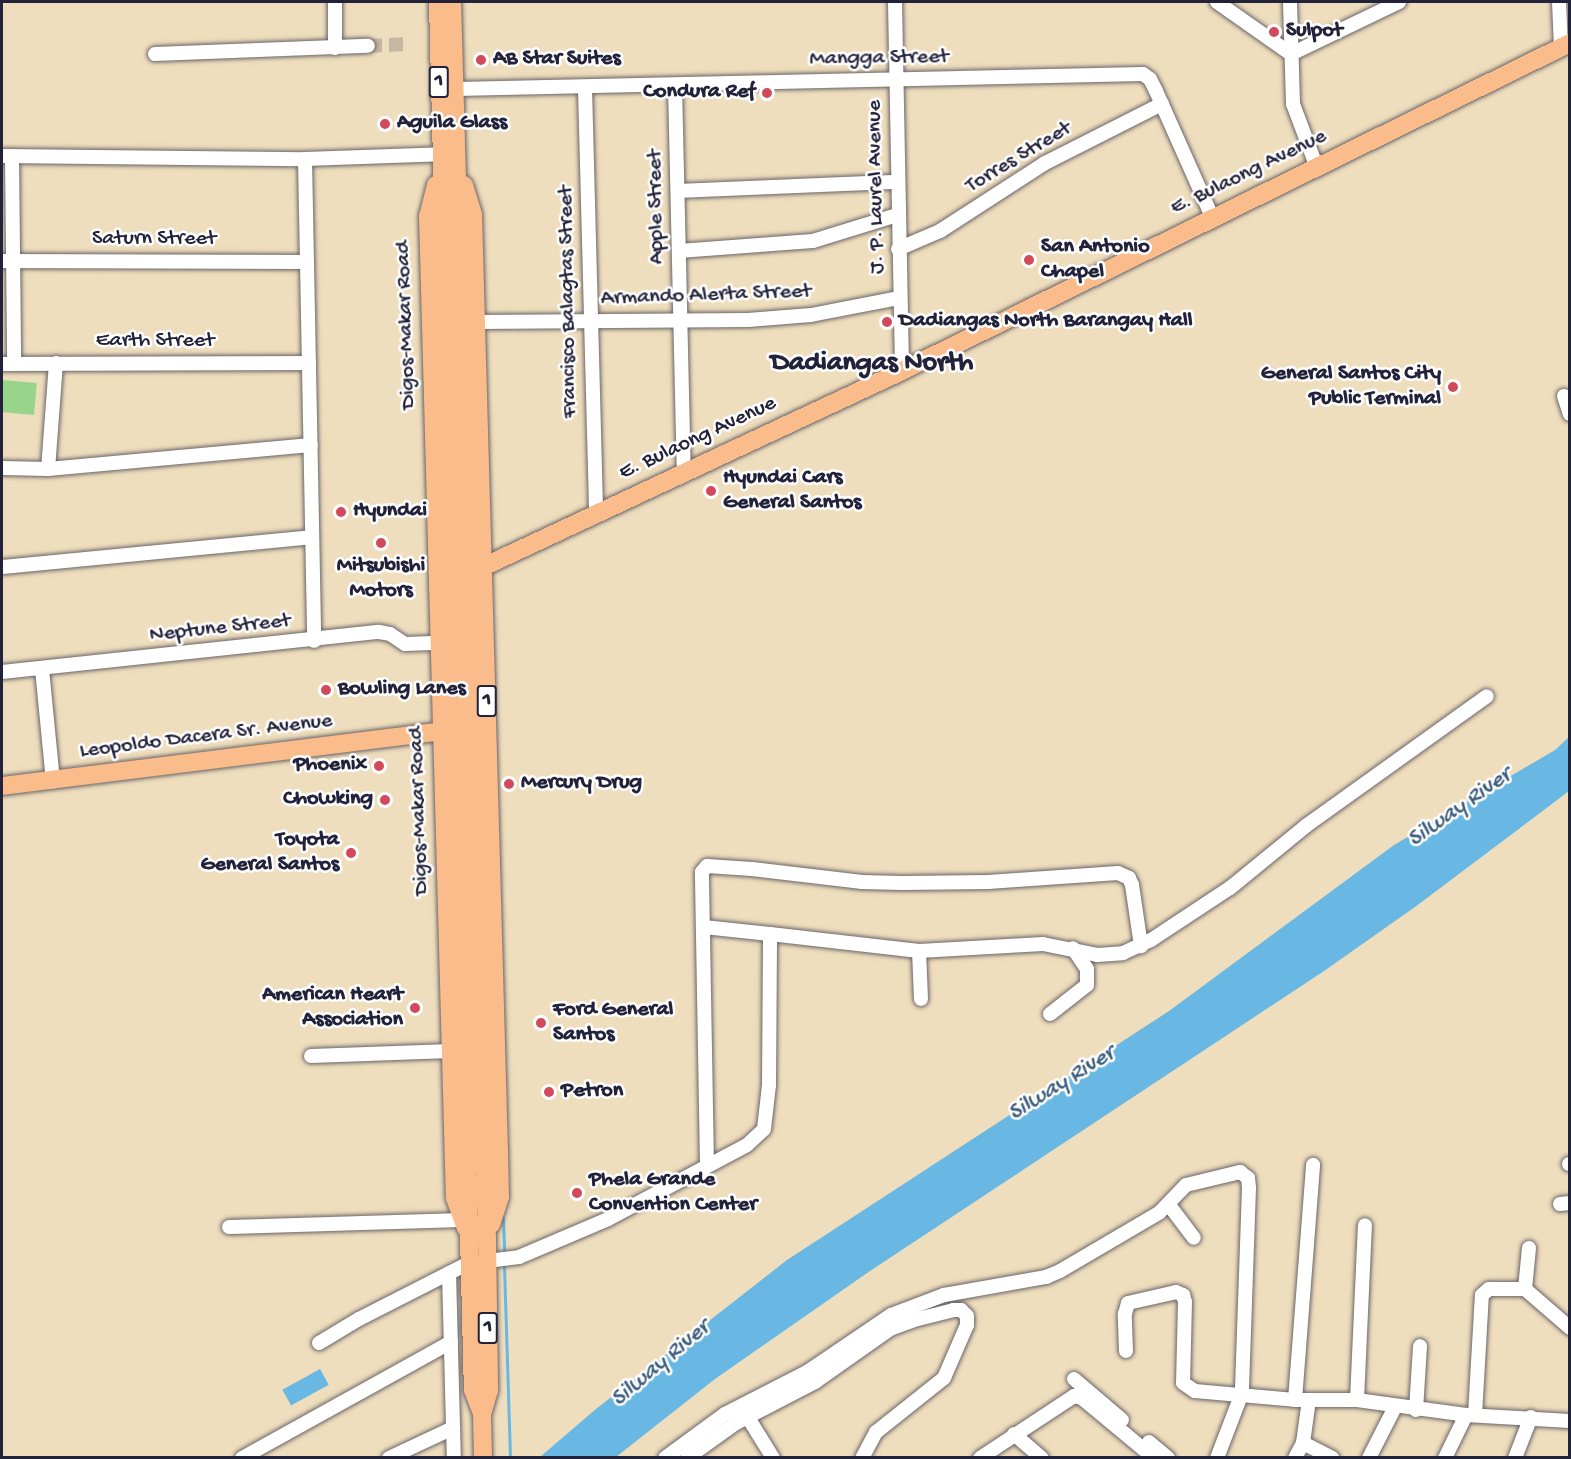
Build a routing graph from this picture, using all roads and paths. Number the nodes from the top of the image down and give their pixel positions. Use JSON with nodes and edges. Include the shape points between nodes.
{"nodes":[{"id":1,"x":335,"y":2,"type":"edge"},
{"id":2,"x":438,"y":2,"type":"edge"},
{"id":3,"x":452,"y":2,"type":"edge"},
{"id":4,"x":895,"y":2,"type":"edge"},
{"id":5,"x":1217,"y":2,"type":"edge"},
{"id":6,"x":1290,"y":2,"type":"edge"},
{"id":7,"x":1399,"y":2,"type":"edge"},
{"id":8,"x":1559,"y":2,"type":"edge"},
{"id":9,"x":1565,"y":45,"type":"edge"},
{"id":10,"x":368,"y":46,"type":"tunnel mouth"},
{"id":11,"x":336,"y":48,"type":"junction"},
{"id":12,"x":155,"y":54,"type":"dead end"},
{"id":13,"x":1291,"y":54,"type":"junction"},
{"id":14,"x":896,"y":80,"type":"junction"},
{"id":15,"x":675,"y":86,"type":"junction"},
{"id":16,"x":585,"y":88,"type":"junction"},
{"id":17,"x":456,"y":89,"type":"junction"},
{"id":18,"x":1162,"y":104,"type":"junction"},
{"id":19,"x":7,"y":156,"type":"edge"},
{"id":20,"x":449,"y":158,"type":"junction"},
{"id":21,"x":305,"y":159,"type":"junction"},
{"id":22,"x":1317,"y":168,"type":"junction"},
{"id":23,"x":897,"y":182,"type":"junction"},
{"id":24,"x":678,"y":191,"type":"junction"},
{"id":25,"x":897,"y":215,"type":"junction"},
{"id":26,"x":1212,"y":217,"type":"junction"},
{"id":27,"x":898,"y":249,"type":"junction"},
{"id":28,"x":679,"y":251,"type":"junction"},
{"id":29,"x":8,"y":261,"type":"edge"},
{"id":30,"x":307,"y":262,"type":"junction"},
{"id":31,"x":899,"y":298,"type":"junction"},
{"id":32,"x":590,"y":320,"type":"junction"},
{"id":33,"x":681,"y":320,"type":"junction"},
{"id":34,"x":476,"y":322,"type":"junction"},
{"id":35,"x":8,"y":363,"type":"edge"},
{"id":36,"x":56,"y":363,"type":"junction"},
{"id":37,"x":309,"y":363,"type":"junction"},
{"id":38,"x":902,"y":371,"type":"junction"},
{"id":39,"x":1563,"y":396,"type":"dead end"},
{"id":40,"x":1569,"y":414,"type":"edge"},
{"id":41,"x":310,"y":445,"type":"junction"},
{"id":42,"x":2,"y":468,"type":"edge"},
{"id":43,"x":48,"y":469,"type":"junction"},
{"id":44,"x":684,"y":472,"type":"junction"},
{"id":45,"x":596,"y":514,"type":"junction"},
{"id":46,"x":312,"y":537,"type":"junction"},
{"id":47,"x":2,"y":567,"type":"edge"},
{"id":48,"x":483,"y":569,"type":"junction"},
{"id":49,"x":438,"y":588,"type":"junction"},
{"id":50,"x":315,"y":641,"type":"junction"},
{"id":51,"x":440,"y":643,"type":"junction"},
{"id":52,"x":42,"y":669,"type":"junction"},
{"id":53,"x":2,"y":672,"type":"edge"},
{"id":54,"x":1487,"y":696,"type":"dead end"},
{"id":55,"x":487,"y":726,"type":"junction"},
{"id":56,"x":442,"y":731,"type":"junction"},
{"id":57,"x":53,"y":781,"type":"junction"},
{"id":58,"x":2,"y":786,"type":"edge"},
{"id":59,"x":704,"y":927,"type":"junction"},
{"id":60,"x":770,"y":934,"type":"junction"},
{"id":61,"x":1141,"y":946,"type":"junction"},
{"id":62,"x":1073,"y":948,"type":"junction"},
{"id":63,"x":919,"y":951,"type":"junction"},
{"id":64,"x":921,"y":999,"type":"dead end"},
{"id":65,"x":1050,"y":1014,"type":"dead end"},
{"id":66,"x":451,"y":1051,"type":"junction"},
{"id":67,"x":311,"y":1056,"type":"dead end"},
{"id":68,"x":707,"y":1165,"type":"junction"},
{"id":69,"x":1313,"y":1165,"type":"dead end"},
{"id":70,"x":1168,"y":1205,"type":"junction"},
{"id":71,"x":463,"y":1220,"type":"junction"},
{"id":72,"x":1365,"y":1225,"type":"dead end"},
{"id":73,"x":229,"y":1227,"type":"dead end"},
{"id":74,"x":1194,"y":1238,"type":"dead end"},
{"id":75,"x":479,"y":1240,"type":"junction"},
{"id":76,"x":1529,"y":1248,"type":"dead end"},
{"id":77,"x":479,"y":1261,"type":"junction"},
{"id":78,"x":449,"y":1273,"type":"junction"},
{"id":79,"x":1525,"y":1289,"type":"junction"},
{"id":80,"x":1569,"y":1328,"type":"edge"},
{"id":81,"x":451,"y":1342,"type":"junction"},
{"id":82,"x":319,"y":1343,"type":"dead end"},
{"id":83,"x":1420,"y":1346,"type":"dead end"},
{"id":84,"x":1126,"y":1351,"type":"dead end"},
{"id":85,"x":1074,"y":1379,"type":"dead end"},
{"id":86,"x":1242,"y":1393,"type":"junction"},
{"id":87,"x":1302,"y":1400,"type":"junction"},
{"id":88,"x":1357,"y":1401,"type":"junction"},
{"id":89,"x":1395,"y":1407,"type":"junction"},
{"id":90,"x":1416,"y":1410,"type":"junction"},
{"id":91,"x":1470,"y":1415,"type":"junction"},
{"id":92,"x":747,"y":1416,"type":"junction"},
{"id":93,"x":1531,"y":1417,"type":"junction"},
{"id":94,"x":1569,"y":1421,"type":"edge"},
{"id":95,"x":453,"y":1428,"type":"junction"},
{"id":96,"x":1014,"y":1434,"type":"junction"},
{"id":97,"x":1303,"y":1443,"type":"junction"},
{"id":98,"x":692,"y":1456,"type":"edge"},
{"id":99,"x":242,"y":1458,"type":"edge"},
{"id":100,"x":389,"y":1458,"type":"edge"},
{"id":101,"x":454,"y":1458,"type":"edge"},
{"id":102,"x":483,"y":1458,"type":"edge"},
{"id":103,"x":665,"y":1458,"type":"edge"},
{"id":104,"x":773,"y":1458,"type":"edge"},
{"id":105,"x":862,"y":1458,"type":"edge"},
{"id":106,"x":980,"y":1458,"type":"edge"},
{"id":107,"x":1042,"y":1458,"type":"edge"},
{"id":108,"x":1154,"y":1458,"type":"edge"},
{"id":109,"x":1168,"y":1458,"type":"edge"},
{"id":110,"x":1217,"y":1458,"type":"edge"},
{"id":111,"x":1295,"y":1458,"type":"edge"},
{"id":112,"x":1332,"y":1458,"type":"edge"},
{"id":113,"x":1369,"y":1458,"type":"edge"},
{"id":114,"x":1445,"y":1458,"type":"edge"},
{"id":115,"x":1515,"y":1458,"type":"edge"}],
"edges":[{"from":1,"to":11,"type":"street"},
{"from":2,"to":20,"type":"main road","name":"Digos-Makar Road","number":"1"},
{"from":3,"to":17,"type":"main road","name":"Digos-Makar Road","number":"1"},
{"from":4,"to":14,"type":"street","name":"J. P. Laurel Avenue"},
{"from":5,"to":13,"type":"street"},
{"from":6,"to":13,"type":"street"},
{"from":7,"to":13,"type":"street"},
{"from":8,"to":9,"type":"street"},
{"from":9,"to":22,"type":"main road","name":"E. Bulaong Avenue"},
{"from":10,"to":11,"type":"street"},
{"from":11,"to":12,"type":"street"},
{"from":13,"to":22,"type":"street","via":[[1293,104]]},
{"from":14,"to":15,"type":"street","name":"Mangga Street"},
{"from":14,"to":18,"type":"street","name":"Mangga Street","via":[[1143,74],[1150,79]]},
{"from":14,"to":23,"type":"street","name":"J. P. Laurel Avenue"},
{"from":15,"to":16,"type":"street","name":"Mangga Street"},
{"from":15,"to":24,"type":"street","name":"Apple Street"},
{"from":16,"to":17,"type":"street","name":"Mangga Street"},
{"from":16,"to":32,"type":"street","name":"Francisco Balagtas Street"},
{"from":17,"to":20,"type":"main road","name":"Digos-Makar Road","number":"1"},
{"from":18,"to":26,"type":"street","name":"Mangga Street"},
{"from":18,"to":27,"type":"street","name":"Torres Street","via":[[1045,163],[940,231]]},
{"from":19,"to":21,"type":"street"},
{"from":19,"to":29,"type":"street"},
{"from":20,"to":21,"type":"street"},
{"from":20,"to":34,"type":"main road","name":"Digos-Makar Road","number":"1","via":[[473,215]]},
{"from":20,"to":49,"type":"main road","name":"Digos-Makar Road","number":"1","via":[[428,216]]},
{"from":20,"to":75,"type":"main road","name":"Digos-Makar Road","number":"1"},
{"from":21,"to":30,"type":"street"},
{"from":22,"to":26,"type":"main road","name":"E. Bulaong Avenue"},
{"from":23,"to":24,"type":"street"},
{"from":23,"to":25,"type":"street","name":"J. P. Laurel Avenue"},
{"from":24,"to":28,"type":"street","name":"Apple Street"},
{"from":25,"to":27,"type":"street","name":"J. P. Laurel Avenue"},
{"from":25,"to":28,"type":"street","via":[[813,241]]},
{"from":26,"to":38,"type":"main road","name":"E. Bulaong Avenue"},
{"from":27,"to":31,"type":"street","name":"J. P. Laurel Avenue"},
{"from":28,"to":33,"type":"street","name":"Apple Street"},
{"from":29,"to":30,"type":"street","name":"Saturn Street"},
{"from":29,"to":35,"type":"street"},
{"from":30,"to":37,"type":"street"},
{"from":31,"to":33,"type":"street","name":"Armando Alerta Street","via":[[811,315]]},
{"from":31,"to":38,"type":"street","name":"J. P. Laurel Avenue"},
{"from":32,"to":33,"type":"street","name":"Armando Alerta Street"},
{"from":32,"to":34,"type":"street","name":"Armando Alerta Street"},
{"from":32,"to":45,"type":"street","name":"Francisco Balagtas Street"},
{"from":33,"to":44,"type":"street","name":"Apple Street"},
{"from":34,"to":48,"type":"main road","name":"Digos-Makar Road","number":"1"},
{"from":35,"to":36,"type":"street","name":"Earth Street"},
{"from":36,"to":37,"type":"street","name":"Earth Street"},
{"from":36,"to":43,"type":"street"},
{"from":37,"to":41,"type":"street"},
{"from":38,"to":44,"type":"main road","name":"E. Bulaong Avenue"},
{"from":39,"to":40,"type":"street"},
{"from":41,"to":43,"type":"street"},
{"from":41,"to":46,"type":"street"},
{"from":42,"to":43,"type":"street"},
{"from":44,"to":45,"type":"main road","name":"E. Bulaong Avenue"},
{"from":45,"to":48,"type":"main road","name":"E. Bulaong Avenue"},
{"from":46,"to":47,"type":"street"},
{"from":46,"to":50,"type":"street"},
{"from":48,"to":49,"type":"main road","name":"E. Bulaong Avenue"},
{"from":48,"to":55,"type":"main road","name":"Digos-Makar Road","number":"1"},
{"from":49,"to":51,"type":"main road","name":"Digos-Makar Road","number":"1"},
{"from":50,"to":51,"type":"street","name":"Neptune Street","via":[[380,632],[405,644]]},
{"from":50,"to":52,"type":"street","name":"Neptune Street"},
{"from":51,"to":56,"type":"main road","name":"Digos-Makar Road","number":"1"},
{"from":52,"to":53,"type":"street","name":"Neptune Street"},
{"from":52,"to":57,"type":"street"},
{"from":54,"to":61,"type":"street","via":[[1307,825],[1230,888]]},
{"from":55,"to":56,"type":"main road","name":"Leopoldo Dacera Sr. Avenue"},
{"from":55,"to":75,"type":"main road","name":"Digos-Makar Road","number":"1","via":[[500,1197]]},
{"from":56,"to":57,"type":"main road","name":"Leopoldo Dacera Sr. Avenue"},
{"from":56,"to":66,"type":"main road","name":"Digos-Makar Road","number":"1"},
{"from":57,"to":58,"type":"main road","name":"Leopoldo Dacera Sr. Avenue"},
{"from":59,"to":60,"type":"street"},
{"from":59,"to":61,"type":"street","via":[[702,872],[711,865],[902,883],[988,882],[1108,872],[1125,875],[1132,885]]},
{"from":59,"to":68,"type":"street"},
{"from":60,"to":63,"type":"street"},
{"from":60,"to":68,"type":"street","via":[[767,1121],[764,1130],[747,1145]]},
{"from":61,"to":62,"type":"street","via":[[1109,956]]},
{"from":62,"to":63,"type":"street","via":[[1005,944]]},
{"from":62,"to":65,"type":"street","via":[[1087,969],[1088,985]]},
{"from":63,"to":64,"type":"street"},
{"from":66,"to":67,"type":"street"},
{"from":66,"to":71,"type":"main road","name":"Digos-Makar Road","number":"1","via":[[455,1198]]},
{"from":68,"to":77,"type":"street","via":[[608,1219],[537,1250],[519,1257]]},
{"from":69,"to":87,"type":"street"},
{"from":70,"to":74,"type":"street"},
{"from":70,"to":86,"type":"street","via":[[1186,1185],[1236,1172],[1248,1178]]},
{"from":70,"to":103,"type":"street","via":[[1046,1277],[944,1295],[891,1315],[807,1372],[725,1414]]},
{"from":71,"to":73,"type":"street"},
{"from":71,"to":75,"type":"main road","name":"Digos-Makar Road","number":"1"},
{"from":72,"to":88,"type":"street"},
{"from":75,"to":77,"type":"main road","name":"Digos-Makar Road","number":"1"},
{"from":76,"to":79,"type":"street"},
{"from":77,"to":78,"type":"street"},
{"from":77,"to":102,"type":"main road","name":"Digos-Makar Road","number":"1","via":[[473,1390],[482,1414]]},
{"from":78,"to":81,"type":"street"},
{"from":78,"to":82,"type":"street"},
{"from":79,"to":80,"type":"street"},
{"from":79,"to":91,"type":"street","via":[[1484,1292]]},
{"from":81,"to":95,"type":"street"},
{"from":81,"to":99,"type":"street"},
{"from":83,"to":90,"type":"street"},
{"from":84,"to":86,"type":"street","via":[[1128,1303],[1169,1292],[1180,1293],[1185,1302],[1183,1383],[1194,1391]]},
{"from":85,"to":109,"type":"street"},
{"from":86,"to":87,"type":"street"},
{"from":86,"to":110,"type":"street"},
{"from":87,"to":88,"type":"street"},
{"from":87,"to":97,"type":"street"},
{"from":88,"to":89,"type":"street"},
{"from":89,"to":90,"type":"street"},
{"from":89,"to":113,"type":"street"},
{"from":90,"to":91,"type":"street"},
{"from":91,"to":93,"type":"street"},
{"from":91,"to":114,"type":"street"},
{"from":92,"to":98,"type":"street"},
{"from":92,"to":104,"type":"street"},
{"from":92,"to":105,"type":"street","via":[[815,1382],[898,1325],[961,1310],[967,1316],[967,1325],[944,1378],[876,1432]]},
{"from":93,"to":94,"type":"street"},
{"from":93,"to":115,"type":"street"},
{"from":95,"to":100,"type":"street"},
{"from":95,"to":101,"type":"street"},
{"from":96,"to":106,"type":"street"},
{"from":96,"to":107,"type":"street"},
{"from":96,"to":108,"type":"street","via":[[1066,1398],[1077,1396]]},
{"from":97,"to":111,"type":"street"},
{"from":97,"to":112,"type":"street"}]}
